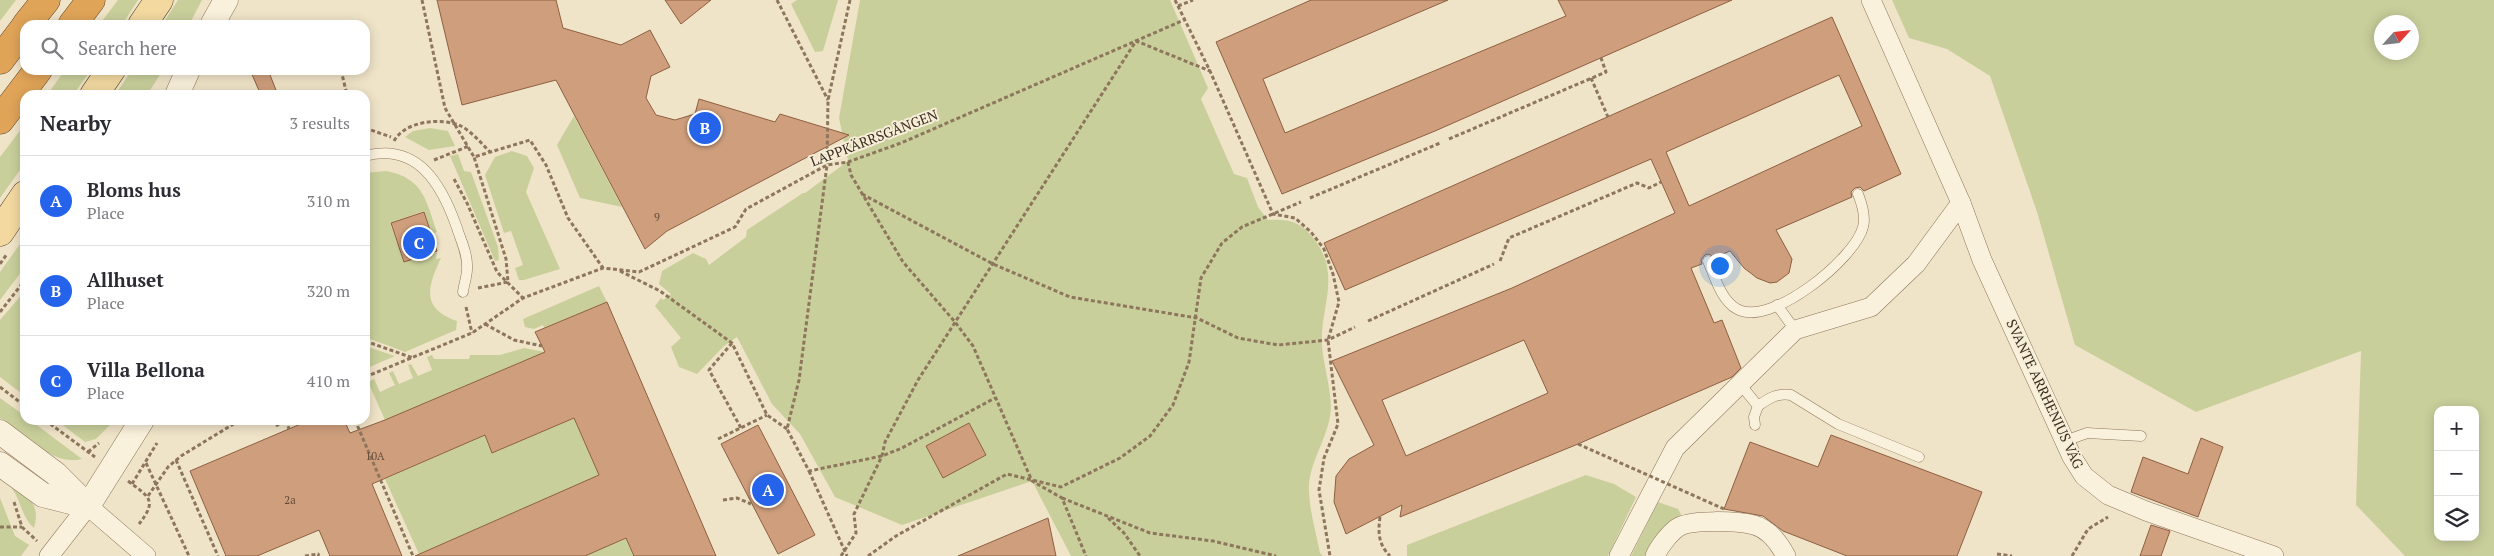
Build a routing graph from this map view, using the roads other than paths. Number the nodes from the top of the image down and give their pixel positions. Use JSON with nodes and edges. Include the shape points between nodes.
{"nodes":[{"id":1,"x":46,"y":0,"type":"edge"},
{"id":2,"x":91,"y":0,"type":"edge"},
{"id":3,"x":159,"y":0,"type":"edge"},
{"id":4,"x":226,"y":0,"type":"edge"},
{"id":5,"x":1871,"y":0,"type":"edge"},
{"id":6,"x":31,"y":20,"type":"edge"},
{"id":7,"x":76,"y":20,"type":"edge"},
{"id":8,"x":145,"y":20,"type":"edge"},
{"id":9,"x":215,"y":20,"type":"edge"},
{"id":10,"x":20,"y":34,"type":"edge"},
{"id":11,"x":0,"y":60,"type":"edge"},
{"id":12,"x":34,"y":75,"type":"edge"},
{"id":13,"x":108,"y":75,"type":"edge"},
{"id":14,"x":186,"y":75,"type":"edge"},
{"id":15,"x":23,"y":90,"type":"edge"},
{"id":16,"x":97,"y":90,"type":"edge"},
{"id":17,"x":179,"y":90,"type":"edge"},
{"id":18,"x":20,"y":94,"type":"edge"},
{"id":19,"x":0,"y":120,"type":"edge"},
{"id":20,"x":370,"y":155,"type":"edge"},
{"id":21,"x":1858,"y":194,"type":"dead end"},
{"id":22,"x":1961,"y":203,"type":"junction"},
{"id":23,"x":20,"y":206,"type":"edge"},
{"id":24,"x":4,"y":243,"type":"edge"},
{"id":25,"x":1708,"y":261,"type":"dead end"},
{"id":26,"x":463,"y":292,"type":"road end"},
{"id":27,"x":1777,"y":305,"type":"junction"},
{"id":28,"x":1795,"y":330,"type":"junction"},
{"id":29,"x":1740,"y":384,"type":"junction"},
{"id":30,"x":1758,"y":406,"type":"junction"},
{"id":31,"x":139,"y":425,"type":"edge"},
{"id":32,"x":1755,"y":425,"type":"dead end"},
{"id":33,"x":0,"y":432,"type":"edge"},
{"id":34,"x":2141,"y":436,"type":"dead end"},
{"id":35,"x":2065,"y":441,"type":"junction"},
{"id":36,"x":1919,"y":457,"type":"dead end"},
{"id":37,"x":0,"y":464,"type":"edge"},
{"id":38,"x":88,"y":506,"type":"junction"},
{"id":39,"x":50,"y":553,"type":"edge"},
{"id":40,"x":146,"y":556,"type":"edge"},
{"id":41,"x":1619,"y":556,"type":"edge"},
{"id":42,"x":1655,"y":556,"type":"edge"},
{"id":43,"x":1786,"y":556,"type":"edge"},
{"id":44,"x":2274,"y":556,"type":"edge"}],
"edges":[{"from":1,"to":6,"type":"highway"},
{"from":2,"to":7,"type":"highway"},
{"from":3,"to":8,"type":"main road"},
{"from":4,"to":9,"type":"street"},
{"from":5,"to":22,"type":"street","name":"SVANTE ARRHENIUS VÄG"},
{"from":10,"to":11,"type":"highway"},
{"from":12,"to":15,"type":"highway"},
{"from":13,"to":16,"type":"main road"},
{"from":14,"to":17,"type":"street"},
{"from":18,"to":19,"type":"highway"},
{"from":20,"to":26,"type":"lane","via":[[388,152],[403,156],[423,168],[438,185],[447,200],[465,252],[467,269]]},
{"from":21,"to":27,"type":"lane","via":[[1864,226],[1857,244],[1824,276]]},
{"from":22,"to":28,"type":"street","via":[[1916,264],[1872,307]]},
{"from":22,"to":35,"type":"street","name":"SVANTE ARRHENIUS VÄG","via":[[1982,260]]},
{"from":23,"to":24,"type":"main road"},
{"from":25,"to":27,"type":"lane","via":[[1725,299],[1738,310],[1759,313]]},
{"from":27,"to":28,"type":"lane"},
{"from":28,"to":29,"type":"street"},
{"from":29,"to":30,"type":"lane"},
{"from":29,"to":41,"type":"street","via":[[1675,448]]},
{"from":30,"to":32,"type":"lane"},
{"from":30,"to":36,"type":"lane","via":[[1770,397],[1791,395],[1838,424]]},
{"from":31,"to":38,"type":"street"},
{"from":33,"to":38,"type":"street","via":[[56,474]]},
{"from":34,"to":35,"type":"lane","via":[[2087,433]]},
{"from":35,"to":44,"type":"street","name":"SVANTE ARRHENIUS VÄG","via":[[2084,476],[2108,495]]},
{"from":37,"to":38,"type":"street","via":[[43,494]]},
{"from":38,"to":39,"type":"street"},
{"from":38,"to":40,"type":"street"},
{"from":42,"to":43,"type":"street","via":[[1677,528],[1710,522],[1755,525],[1778,540]]}]}
